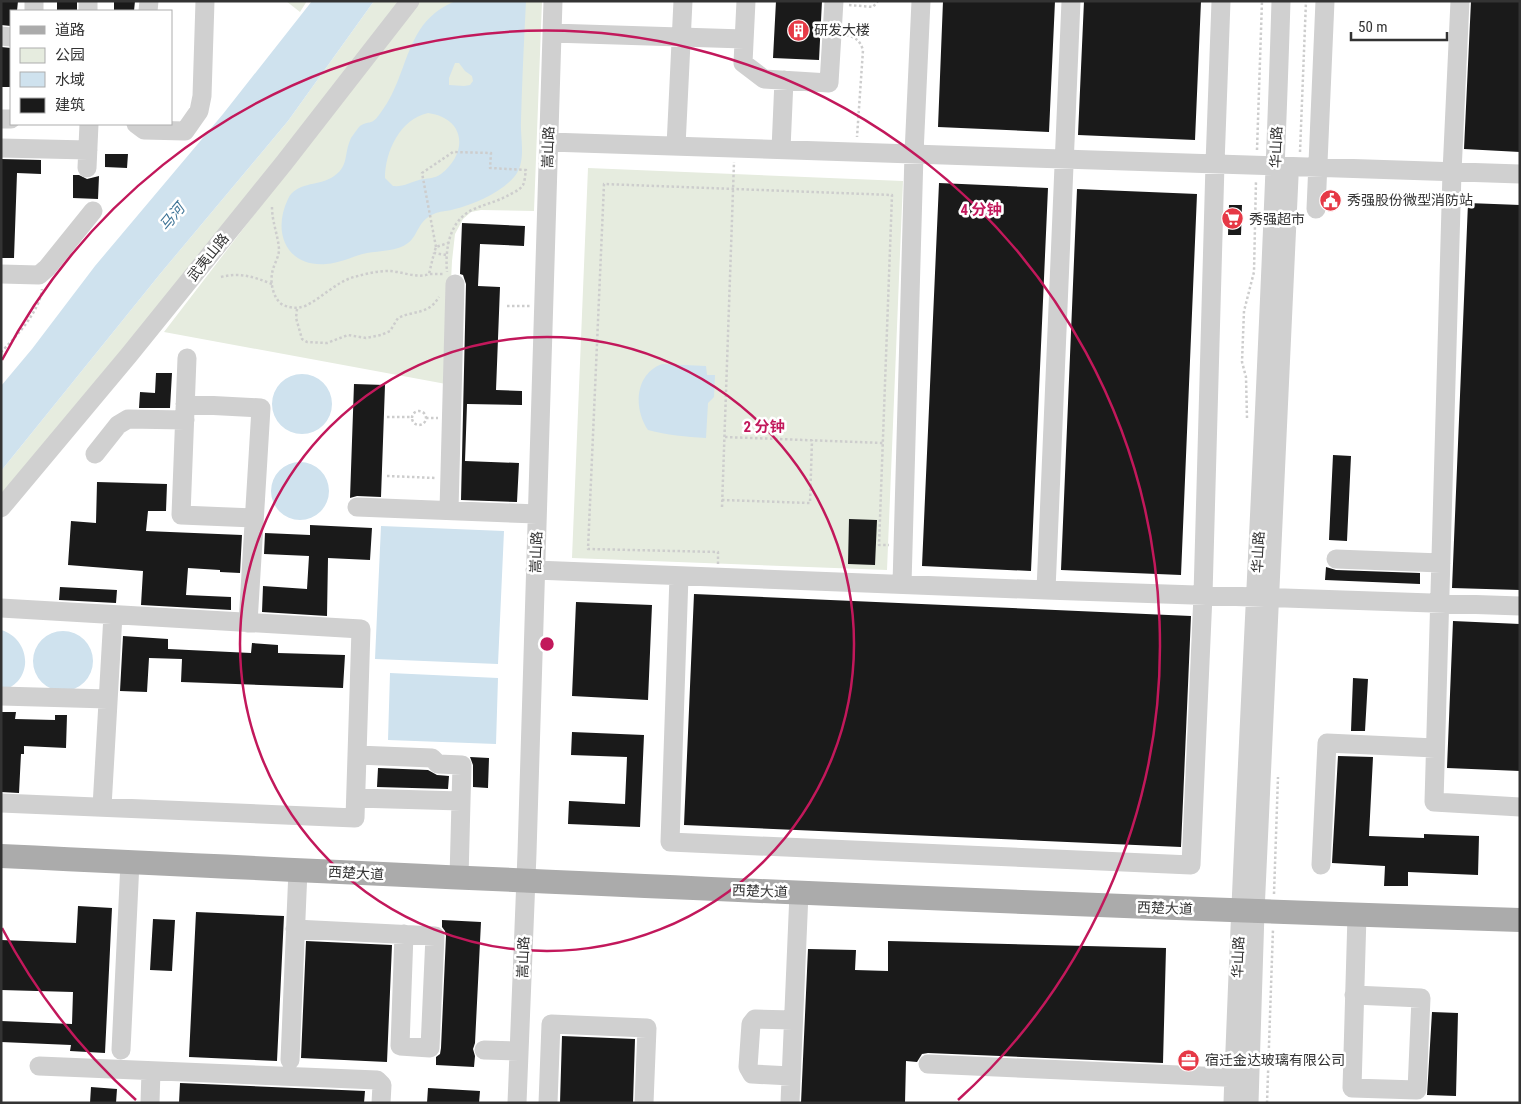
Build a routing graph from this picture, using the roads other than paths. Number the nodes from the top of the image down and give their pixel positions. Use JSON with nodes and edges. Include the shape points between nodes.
{"nodes":[{"id":1,"x":205,"y":1,"type":"edge"},
{"id":2,"x":410,"y":1,"type":"edge"},
{"id":3,"x":553,"y":1,"type":"edge"},
{"id":4,"x":683,"y":1,"type":"edge"},
{"id":5,"x":746,"y":1,"type":"edge"},
{"id":6,"x":921,"y":1,"type":"edge"},
{"id":7,"x":1071,"y":1,"type":"edge"},
{"id":8,"x":1221,"y":1,"type":"edge"},
{"id":9,"x":1281,"y":1,"type":"edge"},
{"id":10,"x":1293,"y":1,"type":"edge"},
{"id":11,"x":1325,"y":1,"type":"edge"},
{"id":12,"x":1460,"y":1,"type":"edge"},
{"id":13,"x":833,"y":3,"type":"edge"},
{"id":14,"x":552,"y":34,"type":"junction"},
{"id":15,"x":681,"y":37,"type":"junction"},
{"id":16,"x":744,"y":39,"type":"junction"},
{"id":17,"x":784,"y":80,"type":"junction"},
{"id":18,"x":183,"y":123,"type":"edge"},
{"id":19,"x":88,"y":125,"type":"edge"},
{"id":20,"x":137,"y":125,"type":"edge"},
{"id":21,"x":172,"y":125,"type":"edge"},
{"id":22,"x":548,"y":142,"type":"junction"},
{"id":23,"x":676,"y":146,"type":"junction"},
{"id":24,"x":1,"y":148,"type":"edge"},
{"id":25,"x":781,"y":149,"type":"junction"},
{"id":26,"x":914,"y":154,"type":"junction"},
{"id":27,"x":1064,"y":159,"type":"junction"},
{"id":28,"x":1215,"y":164,"type":"junction"},
{"id":29,"x":1282,"y":166,"type":"junction"},
{"id":30,"x":1318,"y":167,"type":"junction"},
{"id":31,"x":1452,"y":172,"type":"junction"},
{"id":32,"x":1520,"y":174,"type":"edge"},
{"id":33,"x":1316,"y":209,"type":"dead end"},
{"id":34,"x":92,"y":211,"type":"dead end"},
{"id":35,"x":1,"y":274,"type":"edge"},
{"id":36,"x":448,"y":289,"type":"road end"},
{"id":37,"x":187,"y":358,"type":"dead end"},
{"id":38,"x":185,"y":412,"type":"junction"},
{"id":39,"x":95,"y":454,"type":"dead end"},
{"id":40,"x":357,"y":507,"type":"dead end"},
{"id":41,"x":1,"y":508,"type":"edge"},
{"id":42,"x":449,"y":510,"type":"junction"},
{"id":43,"x":537,"y":514,"type":"junction"},
{"id":44,"x":254,"y":518,"type":"junction"},
{"id":45,"x":1336,"y":559,"type":"dead end"},
{"id":46,"x":1441,"y":563,"type":"junction"},
{"id":47,"x":536,"y":570,"type":"junction"},
{"id":48,"x":679,"y":576,"type":"junction"},
{"id":49,"x":902,"y":584,"type":"junction"},
{"id":50,"x":1046,"y":590,"type":"junction"},
{"id":51,"x":1203,"y":595,"type":"junction"},
{"id":52,"x":1263,"y":597,"type":"junction"},
{"id":53,"x":1440,"y":603,"type":"junction"},
{"id":54,"x":1520,"y":606,"type":"edge"},
{"id":55,"x":1,"y":608,"type":"edge"},
{"id":56,"x":113,"y":615,"type":"junction"},
{"id":57,"x":248,"y":622,"type":"junction"},
{"id":58,"x":1,"y":696,"type":"edge"},
{"id":59,"x":108,"y":700,"type":"junction"},
{"id":60,"x":1435,"y":748,"type":"junction"},
{"id":61,"x":357,"y":755,"type":"junction"},
{"id":62,"x":356,"y":798,"type":"junction"},
{"id":63,"x":461,"y":801,"type":"junction"},
{"id":64,"x":1,"y":803,"type":"edge"},
{"id":65,"x":102,"y":807,"type":"junction"},
{"id":66,"x":1520,"y":807,"type":"edge"},
{"id":67,"x":1,"y":856,"type":"edge"},
{"id":68,"x":130,"y":862,"type":"junction"},
{"id":69,"x":1321,"y":865,"type":"dead end"},
{"id":70,"x":298,"y":870,"type":"junction"},
{"id":71,"x":459,"y":878,"type":"junction"},
{"id":72,"x":526,"y":881,"type":"junction"},
{"id":73,"x":799,"y":893,"type":"junction"},
{"id":74,"x":1247,"y":911,"type":"junction"},
{"id":75,"x":1356,"y":915,"type":"junction"},
{"id":76,"x":1520,"y":920,"type":"edge"},
{"id":77,"x":295,"y":929,"type":"junction"},
{"id":78,"x":404,"y":934,"type":"junction"},
{"id":79,"x":402,"y":994,"type":"junction"},
{"id":80,"x":1354,"y":995,"type":"junction"},
{"id":81,"x":432,"y":996,"type":"junction"},
{"id":82,"x":794,"y":1020,"type":"junction"},
{"id":83,"x":121,"y":1050,"type":"dead end"},
{"id":84,"x":484,"y":1050,"type":"dead end"},
{"id":85,"x":519,"y":1051,"type":"junction"},
{"id":86,"x":290,"y":1060,"type":"dead end"},
{"id":87,"x":928,"y":1064,"type":"dead end"},
{"id":88,"x":39,"y":1066,"type":"dead end"},
{"id":89,"x":152,"y":1071,"type":"junction"},
{"id":90,"x":791,"y":1076,"type":"junction"},
{"id":91,"x":1241,"y":1078,"type":"junction"},
{"id":92,"x":150,"y":1103,"type":"edge"},
{"id":93,"x":381,"y":1103,"type":"edge"},
{"id":94,"x":517,"y":1103,"type":"edge"},
{"id":95,"x":548,"y":1103,"type":"edge"},
{"id":96,"x":644,"y":1103,"type":"edge"},
{"id":97,"x":790,"y":1103,"type":"edge"},
{"id":98,"x":1233,"y":1103,"type":"edge"},
{"id":99,"x":1248,"y":1103,"type":"edge"}],
"edges":[{"from":1,"to":18,"type":"street","via":[[202,96],[199,111]]},
{"from":2,"to":41,"type":"street","name":"武夷山路","via":[[284,163]]},
{"from":3,"to":14,"type":"street","name":"嵩山路"},
{"from":4,"to":15,"type":"street"},
{"from":5,"to":16,"type":"street"},
{"from":6,"to":26,"type":"street"},
{"from":7,"to":27,"type":"street"},
{"from":8,"to":28,"type":"street"},
{"from":9,"to":29,"type":"street","name":"华山路"},
{"from":10,"to":29,"type":"street","name":"华山路"},
{"from":11,"to":30,"type":"street"},
{"from":12,"to":31,"type":"street"},
{"from":13,"to":17,"type":"street","via":[[829,83]]},
{"from":14,"to":15,"type":"street"},
{"from":14,"to":22,"type":"street","name":"嵩山路"},
{"from":15,"to":16,"type":"street"},
{"from":15,"to":23,"type":"street"},
{"from":16,"to":17,"type":"street","via":[[743,63],[764,79]]},
{"from":17,"to":25,"type":"street"},
{"from":19,"to":24,"type":"street","via":[[87,159]]},
{"from":20,"to":21,"type":"street","via":[[144,130]]},
{"from":22,"to":23,"type":"street"},
{"from":22,"to":43,"type":"street","name":"嵩山路"},
{"from":23,"to":25,"type":"street"},
{"from":25,"to":26,"type":"street"},
{"from":26,"to":27,"type":"street"},
{"from":26,"to":49,"type":"street"},
{"from":27,"to":28,"type":"street"},
{"from":27,"to":50,"type":"street"},
{"from":28,"to":29,"type":"street"},
{"from":28,"to":51,"type":"street"},
{"from":29,"to":30,"type":"street"},
{"from":29,"to":52,"type":"street","name":"华山路"},
{"from":30,"to":31,"type":"street"},
{"from":30,"to":33,"type":"street"},
{"from":31,"to":32,"type":"street"},
{"from":31,"to":46,"type":"street"},
{"from":34,"to":35,"type":"street","via":[[39,275]]},
{"from":36,"to":42,"type":"street"},
{"from":37,"to":38,"type":"street"},
{"from":38,"to":39,"type":"street","via":[[128,419],[118,425]]},
{"from":38,"to":44,"type":"street","via":[[181,515]]},
{"from":38,"to":44,"type":"street","via":[[261,408]]},
{"from":40,"to":42,"type":"street"},
{"from":42,"to":43,"type":"street"},
{"from":43,"to":47,"type":"street","name":"嵩山路"},
{"from":44,"to":57,"type":"street"},
{"from":45,"to":46,"type":"street"},
{"from":46,"to":53,"type":"street"},
{"from":47,"to":48,"type":"street"},
{"from":47,"to":72,"type":"street","name":"嵩山路"},
{"from":48,"to":49,"type":"street"},
{"from":48,"to":51,"type":"street","via":[[670,842],[1191,865]]},
{"from":49,"to":50,"type":"street"},
{"from":50,"to":51,"type":"street"},
{"from":51,"to":52,"type":"street"},
{"from":52,"to":53,"type":"street"},
{"from":52,"to":74,"type":"street","name":"华山路"},
{"from":53,"to":54,"type":"street"},
{"from":53,"to":60,"type":"street"},
{"from":55,"to":56,"type":"street"},
{"from":56,"to":57,"type":"street"},
{"from":56,"to":59,"type":"street"},
{"from":57,"to":61,"type":"street","via":[[361,629]]},
{"from":58,"to":59,"type":"street"},
{"from":59,"to":65,"type":"street"},
{"from":60,"to":66,"type":"street","via":[[1434,802]]},
{"from":60,"to":69,"type":"street","via":[[1327,743]]},
{"from":61,"to":62,"type":"street"},
{"from":61,"to":63,"type":"street","via":[[432,758],[438,764],[462,764]]},
{"from":62,"to":63,"type":"street"},
{"from":62,"to":65,"type":"street","via":[[355,818]]},
{"from":63,"to":71,"type":"street"},
{"from":64,"to":65,"type":"street"},
{"from":67,"to":68,"type":"main road","name":"西楚大道"},
{"from":68,"to":70,"type":"main road","name":"西楚大道"},
{"from":68,"to":83,"type":"street"},
{"from":70,"to":71,"type":"main road","name":"西楚大道"},
{"from":70,"to":77,"type":"street"},
{"from":71,"to":72,"type":"main road","name":"西楚大道"},
{"from":72,"to":73,"type":"main road","name":"西楚大道"},
{"from":72,"to":85,"type":"street","name":"嵩山路"},
{"from":73,"to":74,"type":"main road","name":"西楚大道"},
{"from":73,"to":82,"type":"street"},
{"from":74,"to":75,"type":"main road","name":"西楚大道"},
{"from":74,"to":91,"type":"street","name":"华山路"},
{"from":75,"to":76,"type":"main road","name":"西楚大道"},
{"from":75,"to":80,"type":"street"},
{"from":77,"to":78,"type":"street"},
{"from":77,"to":86,"type":"street"},
{"from":78,"to":79,"type":"street"},
{"from":78,"to":81,"type":"street","via":[[435,936]]},
{"from":79,"to":81,"type":"street"},
{"from":79,"to":81,"type":"street","via":[[400,1046],[430,1048]]},
{"from":80,"to":80,"type":"street","via":[[1352,1088],[1418,1090],[1421,998]]},
{"from":82,"to":90,"type":"street"},
{"from":82,"to":90,"type":"street","via":[[754,1019],[750,1024],[748,1067],[752,1074]]},
{"from":84,"to":85,"type":"street"},
{"from":85,"to":94,"type":"street","name":"嵩山路"},
{"from":87,"to":91,"type":"street"},
{"from":88,"to":89,"type":"street"},
{"from":89,"to":92,"type":"street"},
{"from":89,"to":93,"type":"street","via":[[376,1080],[382,1085]]},
{"from":90,"to":97,"type":"street"},
{"from":91,"to":98,"type":"street","name":"华山路"},
{"from":91,"to":99,"type":"street","name":"华山路"},
{"from":95,"to":96,"type":"street","via":[[551,1024],[646,1028]]}]}
